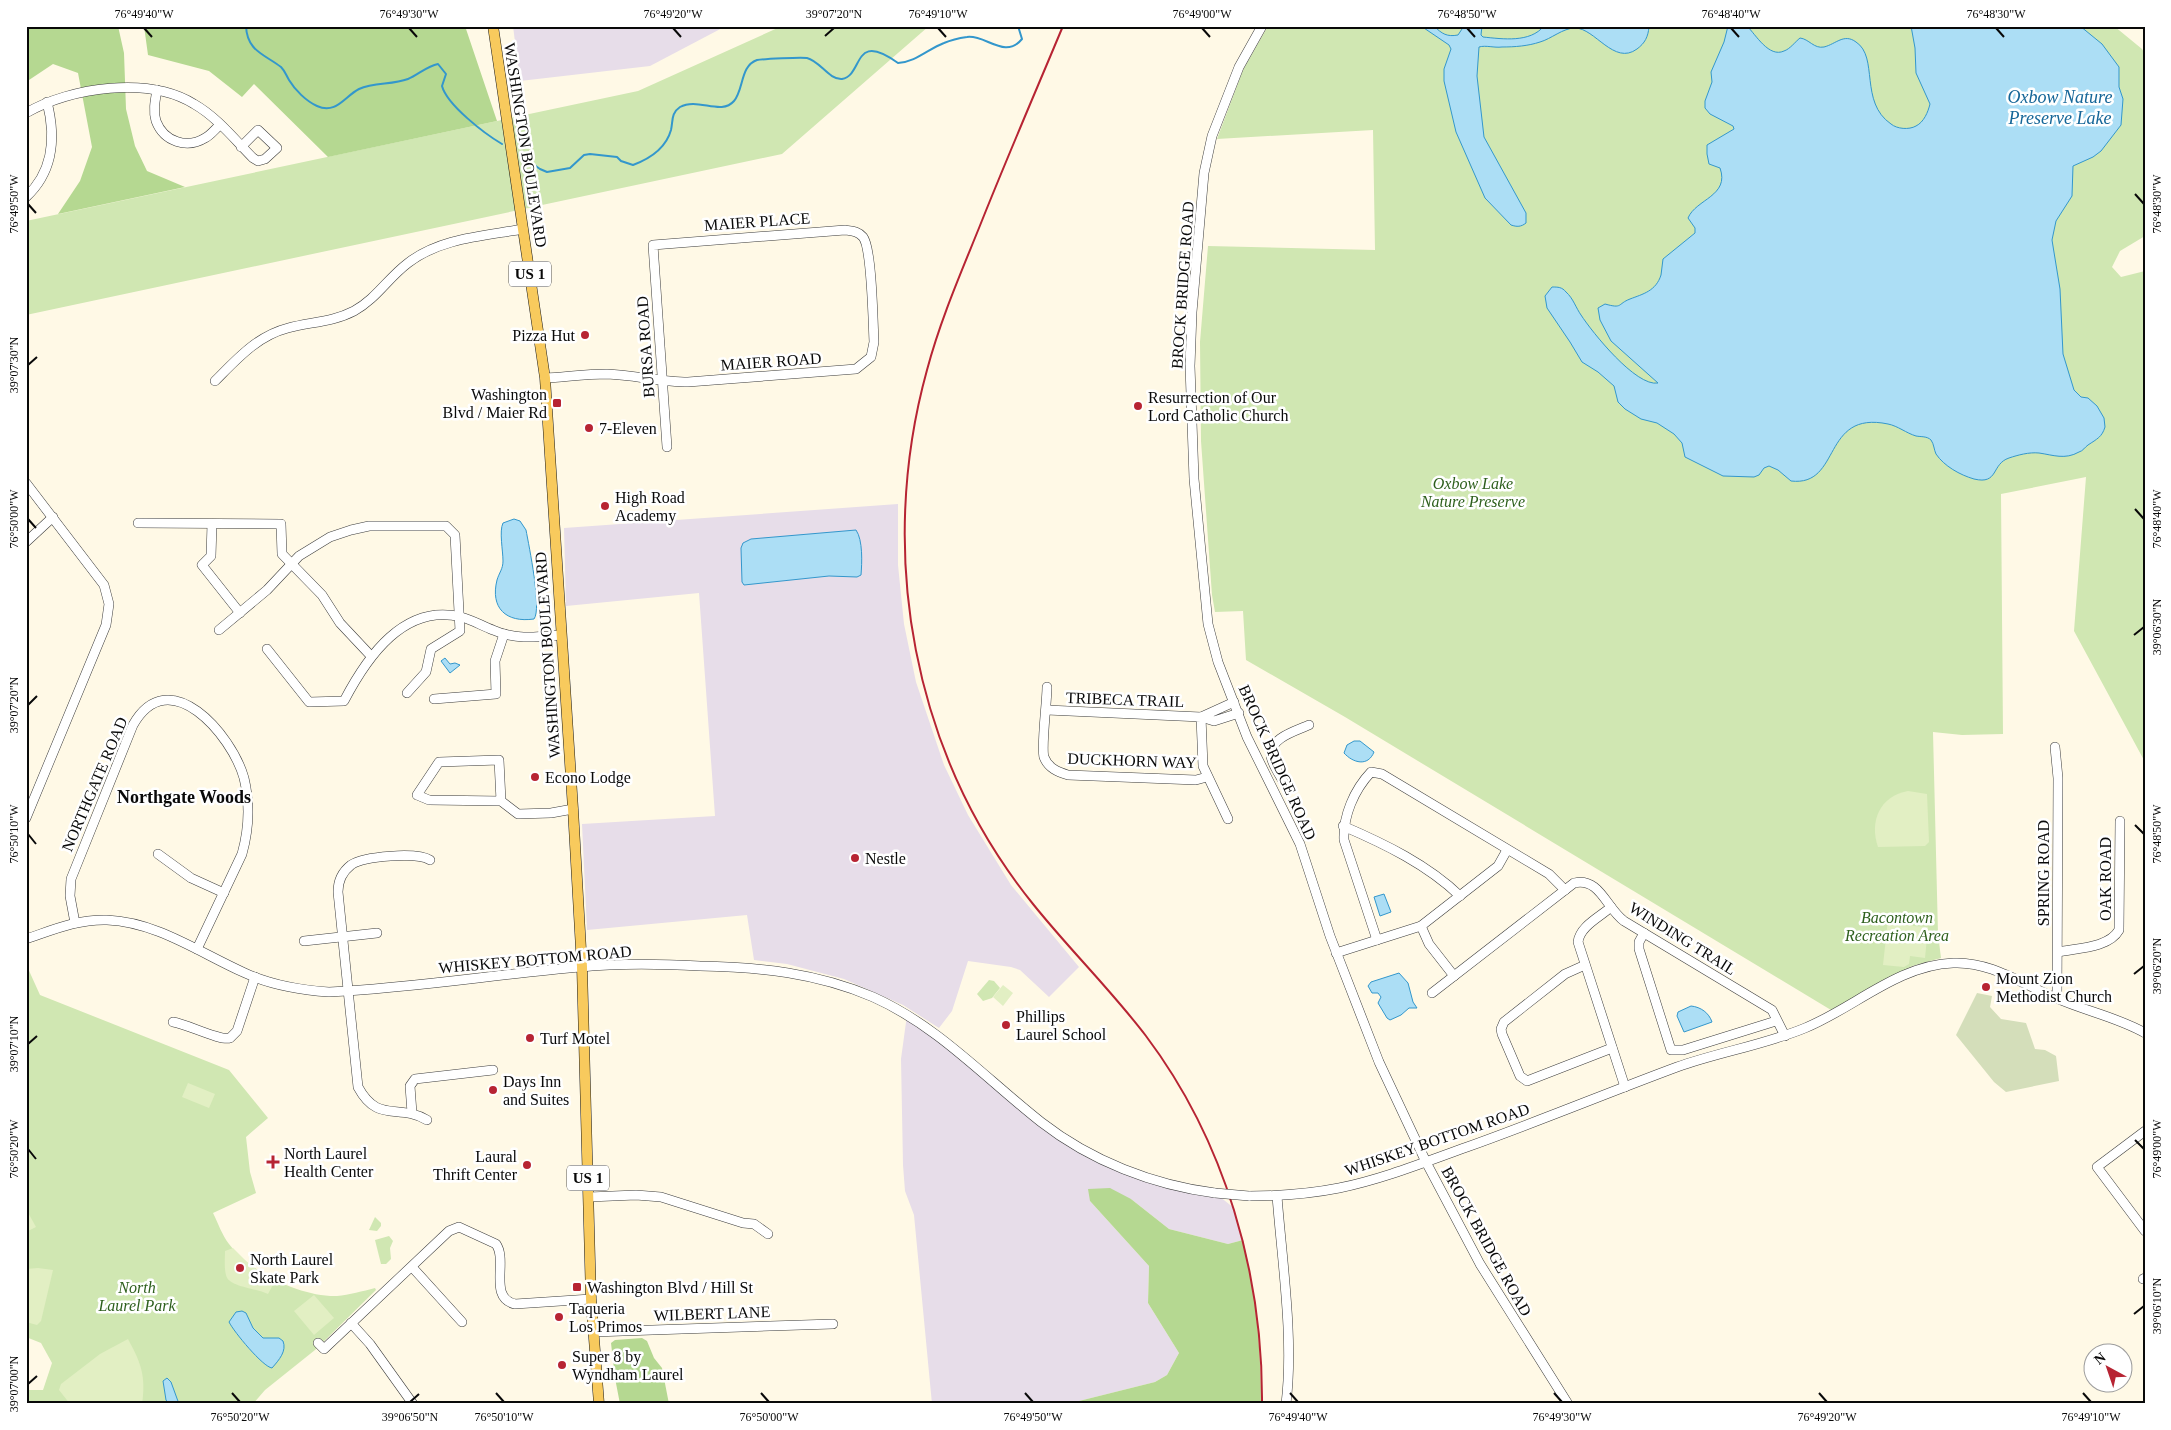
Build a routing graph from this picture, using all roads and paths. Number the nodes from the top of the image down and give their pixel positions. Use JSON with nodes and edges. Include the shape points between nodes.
{"nodes":[{"id":1,"x":1262,"y":26,"type":"edge"},
{"id":2,"x":493,"y":27,"type":"edge"},
{"id":3,"x":157,"y":90,"type":"junction"},
{"id":4,"x":47,"y":102,"type":"junction"},
{"id":5,"x":26,"y":113,"type":"edge"},
{"id":6,"x":220,"y":125,"type":"junction"},
{"id":7,"x":242,"y":147,"type":"dead end"},
{"id":8,"x":26,"y":197,"type":"edge"},
{"id":9,"x":523,"y":229,"type":"junction"},
{"id":10,"x":862,"y":235,"type":"joint"},
{"id":11,"x":653,"y":245,"type":"joint"},
{"id":12,"x":545,"y":378,"type":"junction"},
{"id":13,"x":662,"y":380,"type":"junction"},
{"id":14,"x":216,"y":381,"type":"dead end"},
{"id":15,"x":667,"y":447,"type":"dead end"},
{"id":16,"x":26,"y":484,"type":"edge"},
{"id":17,"x":53,"y":517,"type":"junction"},
{"id":18,"x":138,"y":523,"type":"dead end"},
{"id":19,"x":212,"y":524,"type":"junction"},
{"id":20,"x":26,"y":542,"type":"edge"},
{"id":21,"x":291,"y":564,"type":"junction"},
{"id":22,"x":240,"y":613,"type":"junction"},
{"id":23,"x":460,"y":616,"type":"junction"},
{"id":24,"x":219,"y":630,"type":"dead end"},
{"id":25,"x":504,"y":634,"type":"junction"},
{"id":26,"x":561,"y":635,"type":"junction"},
{"id":27,"x":267,"y":649,"type":"dead end"},
{"id":28,"x":371,"y":656,"type":"junction"},
{"id":29,"x":1047,"y":687,"type":"dead end"},
{"id":30,"x":407,"y":693,"type":"dead end"},
{"id":31,"x":434,"y":699,"type":"dead end"},
{"id":32,"x":1234,"y":702,"type":"junction"},
{"id":33,"x":1047,"y":710,"type":"junction"},
{"id":34,"x":1239,"y":713,"type":"junction"},
{"id":35,"x":1201,"y":717,"type":"junction"},
{"id":36,"x":1309,"y":725,"type":"dead end"},
{"id":37,"x":2055,"y":747,"type":"dead end"},
{"id":38,"x":1271,"y":754,"type":"junction"},
{"id":39,"x":1258,"y":760,"type":"junction"},
{"id":40,"x":1207,"y":777,"type":"junction"},
{"id":41,"x":1283,"y":781,"type":"dead end"},
{"id":42,"x":501,"y":800,"type":"junction"},
{"id":43,"x":573,"y":809,"type":"junction"},
{"id":44,"x":26,"y":818,"type":"edge"},
{"id":45,"x":1228,"y":819,"type":"dead end"},
{"id":46,"x":2120,"y":821,"type":"dead end"},
{"id":47,"x":1343,"y":826,"type":"junction"},
{"id":48,"x":1507,"y":850,"type":"junction"},
{"id":49,"x":158,"y":854,"type":"dead end"},
{"id":50,"x":430,"y":860,"type":"dead end"},
{"id":51,"x":1565,"y":890,"type":"junction"},
{"id":52,"x":224,"y":894,"type":"junction"},
{"id":53,"x":1460,"y":896,"type":"junction"},
{"id":54,"x":1611,"y":907,"type":"junction"},
{"id":55,"x":75,"y":923,"type":"junction"},
{"id":56,"x":1421,"y":926,"type":"junction"},
{"id":57,"x":377,"y":933,"type":"dead end"},
{"id":58,"x":1644,"y":933,"type":"junction"},
{"id":59,"x":343,"y":936,"type":"junction"},
{"id":60,"x":26,"y":939,"type":"edge"},
{"id":61,"x":1377,"y":940,"type":"junction"},
{"id":62,"x":304,"y":941,"type":"dead end"},
{"id":63,"x":197,"y":949,"type":"junction"},
{"id":64,"x":2058,"y":952,"type":"junction"},
{"id":65,"x":1336,"y":953,"type":"junction"},
{"id":66,"x":1585,"y":965,"type":"junction"},
{"id":67,"x":582,"y":967,"type":"junction"},
{"id":68,"x":1454,"y":976,"type":"junction"},
{"id":69,"x":256,"y":977,"type":"junction"},
{"id":70,"x":348,"y":991,"type":"junction"},
{"id":71,"x":1432,"y":993,"type":"dead end"},
{"id":72,"x":2057,"y":999,"type":"junction"},
{"id":73,"x":1776,"y":1021,"type":"junction"},
{"id":74,"x":173,"y":1022,"type":"dead end"},
{"id":75,"x":2145,"y":1033,"type":"edge"},
{"id":76,"x":1781,"y":1037,"type":"junction"},
{"id":77,"x":1612,"y":1048,"type":"junction"},
{"id":78,"x":493,"y":1070,"type":"dead end"},
{"id":79,"x":1625,"y":1087,"type":"junction"},
{"id":80,"x":412,"y":1113,"type":"junction"},
{"id":81,"x":427,"y":1120,"type":"dead end"},
{"id":82,"x":2145,"y":1131,"type":"edge"},
{"id":83,"x":1426,"y":1162,"type":"junction"},
{"id":84,"x":1277,"y":1196,"type":"junction"},
{"id":85,"x":589,"y":1197,"type":"junction"},
{"id":86,"x":2145,"y":1230,"type":"edge"},
{"id":87,"x":768,"y":1234,"type":"dead end"},
{"id":88,"x":412,"y":1267,"type":"junction"},
{"id":89,"x":591,"y":1299,"type":"junction"},
{"id":90,"x":462,"y":1322,"type":"dead end"},
{"id":91,"x":351,"y":1323,"type":"junction"},
{"id":92,"x":833,"y":1324,"type":"dead end"},
{"id":93,"x":593,"y":1332,"type":"junction"},
{"id":94,"x":318,"y":1343,"type":"dead end"},
{"id":95,"x":599,"y":1388,"type":"junction"},
{"id":96,"x":413,"y":1404,"type":"edge"},
{"id":97,"x":599,"y":1404,"type":"edge"},
{"id":98,"x":603,"y":1404,"type":"edge"},
{"id":99,"x":1286,"y":1404,"type":"edge"},
{"id":100,"x":1568,"y":1404,"type":"edge"}],
"edges":[{"from":1,"to":32,"type":"street","name":"BROCK BRIDGE ROAD","via":[[1239,67],[1212,136],[1204,173],[1192,312],[1190,366],[1194,479],[1208,624],[1218,662]]},
{"from":2,"to":9,"type":"main road","name":"WASHINGTON BOULEVARD","number":"US 1"},
{"from":3,"to":4,"type":"street","via":[[105,89]]},
{"from":3,"to":6,"type":"street","via":[[184,98]]},
{"from":3,"to":6,"type":"street","via":[[156,121],[173,140],[186,144],[196,142]]},
{"from":4,"to":5,"type":"street"},
{"from":4,"to":8,"type":"street","via":[[52,126],[52,151],[42,178]]},
{"from":6,"to":7,"type":"street"},
{"from":9,"to":12,"type":"main road","name":"WASHINGTON BOULEVARD","number":"US 1"},
{"from":9,"to":14,"type":"street","via":[[457,240],[430,249],[406,264],[360,308],[338,318],[270,334],[251,347]]},
{"from":10,"to":11,"type":"street","name":"MAIER PLACE","via":[[845,230]]},
{"from":10,"to":13,"type":"street","name":"MAIER ROAD","via":[[868,250],[874,342],[871,357],[862,366],[850,370],[688,382]]},
{"from":11,"to":13,"type":"street","name":"BURSA ROAD"},
{"from":12,"to":13,"type":"street","name":"MAIER ROAD","via":[[607,374]]},
{"from":12,"to":26,"type":"main road","name":"WASHINGTON BOULEVARD","number":"US 1"},
{"from":13,"to":15,"type":"street","name":"BURSA ROAD"},
{"from":16,"to":17,"type":"street"},
{"from":17,"to":20,"type":"street"},
{"from":17,"to":44,"type":"street","via":[[104,585],[109,604],[106,625]]},
{"from":18,"to":19,"type":"street"},
{"from":19,"to":21,"type":"street","via":[[281,524],[280,549]]},
{"from":19,"to":22,"type":"street","via":[[211,556],[202,565]]},
{"from":21,"to":22,"type":"street","via":[[268,590]]},
{"from":21,"to":23,"type":"street","via":[[320,542],[351,530],[379,526],[446,526],[455,535]]},
{"from":21,"to":28,"type":"street","via":[[322,595],[340,623]]},
{"from":22,"to":24,"type":"street"},
{"from":23,"to":25,"type":"street"},
{"from":23,"to":28,"type":"street","via":[[434,615],[412,622],[400,628]]},
{"from":23,"to":30,"type":"street","via":[[460,631],[431,649],[426,672]]},
{"from":25,"to":26,"type":"street","via":[[522,638]]},
{"from":25,"to":31,"type":"street","via":[[495,661],[496,694]]},
{"from":26,"to":43,"type":"main road","name":"WASHINGTON BOULEVARD","number":"US 1"},
{"from":27,"to":28,"type":"street","via":[[309,702],[344,701]]},
{"from":29,"to":33,"type":"street","name":"DUCKHORN WAY"},
{"from":32,"to":34,"type":"street","name":"BROCK BRIDGE ROAD"},
{"from":32,"to":35,"type":"street","name":"TRIBECA TRAIL"},
{"from":33,"to":35,"type":"street","name":"TRIBECA TRAIL"},
{"from":33,"to":40,"type":"street","name":"DUCKHORN WAY","via":[[1044,757],[1060,773],[1196,780]]},
{"from":34,"to":35,"type":"street","name":"TRIBECA TRAIL","via":[[1214,721]]},
{"from":34,"to":39,"type":"street","name":"BROCK BRIDGE ROAD"},
{"from":35,"to":40,"type":"street","via":[[1201,752]]},
{"from":36,"to":38,"type":"street","via":[[1281,739]]},
{"from":37,"to":64,"type":"street","name":"SPRING ROAD","via":[[2058,778]]},
{"from":38,"to":39,"type":"street"},
{"from":38,"to":41,"type":"street"},
{"from":39,"to":65,"type":"street","name":"BROCK BRIDGE ROAD","via":[[1300,844]]},
{"from":40,"to":45,"type":"street"},
{"from":42,"to":42,"type":"street","via":[[429,800],[418,795],[439,762],[499,760]]},
{"from":42,"to":43,"type":"street","via":[[518,814]]},
{"from":43,"to":67,"type":"main road","name":"WASHINGTON BOULEVARD","number":"US 1"},
{"from":46,"to":64,"type":"street","name":"OAK ROAD","via":[[2119,930],[2106,942]]},
{"from":47,"to":48,"type":"street","via":[[1347,811],[1367,776],[1376,772]]},
{"from":47,"to":53,"type":"street","via":[[1428,870]]},
{"from":47,"to":61,"type":"street","via":[[1344,840]]},
{"from":48,"to":51,"type":"street","via":[[1549,874]]},
{"from":48,"to":53,"type":"street","via":[[1498,866]]},
{"from":49,"to":52,"type":"street","via":[[191,878]]},
{"from":50,"to":59,"type":"street","via":[[412,855],[366,860],[351,865],[338,884]]},
{"from":51,"to":54,"type":"street","name":"WINDING TRAIL","via":[[1574,883],[1591,884]]},
{"from":51,"to":68,"type":"street","name":"WINDING TRAIL"},
{"from":52,"to":55,"type":"street","name":"NORTHGATE ROAD","via":[[246,840],[248,810],[244,778],[231,747],[211,723],[184,702],[165,700],[150,706],[140,715],[125,744],[72,879],[70,896]]},
{"from":52,"to":63,"type":"street","name":"NORTHGATE ROAD"},
{"from":53,"to":56,"type":"street"},
{"from":54,"to":58,"type":"street","name":"WINDING TRAIL","via":[[1621,919]]},
{"from":54,"to":66,"type":"street","via":[[1579,935]]},
{"from":55,"to":60,"type":"street","name":"WHISKEY BOTTOM ROAD"},
{"from":55,"to":63,"type":"street","name":"WHISKEY BOTTOM ROAD","via":[[108,920],[143,926]]},
{"from":56,"to":61,"type":"street"},
{"from":56,"to":68,"type":"street","via":[[1429,944]]},
{"from":57,"to":59,"type":"street"},
{"from":58,"to":73,"type":"street","name":"WINDING TRAIL","via":[[1772,1010]]},
{"from":58,"to":73,"type":"street","via":[[1639,950],[1671,1050],[1684,1050]]},
{"from":59,"to":62,"type":"street"},
{"from":59,"to":70,"type":"street"},
{"from":61,"to":65,"type":"street"},
{"from":63,"to":69,"type":"street","name":"WHISKEY BOTTOM ROAD"},
{"from":64,"to":72,"type":"street","name":"SPRING ROAD"},
{"from":65,"to":83,"type":"street","name":"BROCK BRIDGE ROAD","via":[[1376,1053]]},
{"from":66,"to":77,"type":"street"},
{"from":66,"to":77,"type":"street","via":[[1565,974],[1504,1022],[1502,1034],[1520,1076],[1527,1081]]},
{"from":67,"to":70,"type":"street","name":"WHISKEY BOTTOM ROAD"},
{"from":67,"to":84,"type":"street","name":"WHISKEY BOTTOM ROAD","bridge":true,"via":[[758,968],[801,974],[851,989],[930,1029],[1042,1123],[1119,1167],[1158,1181],[1216,1193]]},
{"from":67,"to":85,"type":"main road","name":"WASHINGTON BOULEVARD","number":"US 1"},
{"from":68,"to":71,"type":"street","name":"WINDING TRAIL"},
{"from":69,"to":70,"type":"street","name":"WHISKEY BOTTOM ROAD","via":[[296,988]]},
{"from":69,"to":74,"type":"street","via":[[236,1031],[230,1038],[221,1039]]},
{"from":70,"to":80,"type":"street","via":[[358,1087],[366,1101],[379,1110]]},
{"from":72,"to":75,"type":"street","name":"WHISKEY BOTTOM ROAD","via":[[2122,1021]]},
{"from":72,"to":76,"type":"street","name":"WHISKEY BOTTOM ROAD","via":[[1987,967],[1942,964],[1910,972],[1828,1018]]},
{"from":73,"to":76,"type":"street","name":"WINDING TRAIL","via":[[1781,1026]]},
{"from":76,"to":79,"type":"street","name":"WHISKEY BOTTOM ROAD","via":[[1696,1060]]},
{"from":77,"to":79,"type":"street"},
{"from":78,"to":80,"type":"street","via":[[414,1079],[410,1086]]},
{"from":79,"to":83,"type":"street","name":"WHISKEY BOTTOM ROAD"},
{"from":80,"to":81,"type":"street"},
{"from":82,"to":86,"type":"street","via":[[2097,1167]]},
{"from":83,"to":84,"type":"street","name":"WHISKEY BOTTOM ROAD","via":[[1340,1188]]},
{"from":83,"to":100,"type":"street","name":"BROCK BRIDGE ROAD","via":[[1480,1264]]},
{"from":84,"to":99,"type":"street","via":[[1288,1333]]},
{"from":85,"to":87,"type":"street","via":[[661,1197],[754,1224]]},
{"from":85,"to":89,"type":"main road","name":"WASHINGTON BOULEVARD","number":"US 1"},
{"from":88,"to":89,"type":"street","via":[[454,1228],[464,1228],[496,1244],[500,1252],[500,1290],[507,1301],[515,1304]]},
{"from":88,"to":90,"type":"street"},
{"from":88,"to":91,"type":"street"},
{"from":89,"to":93,"type":"main road","name":"WASHINGTON BOULEVARD","number":"US 1"},
{"from":91,"to":94,"type":"street","via":[[324,1349]]},
{"from":91,"to":96,"type":"street"},
{"from":92,"to":93,"type":"street","name":"WILBERT LANE"},
{"from":93,"to":95,"type":"main road","name":"WASHINGTON BOULEVARD","number":"US 1"},
{"from":95,"to":97,"type":"main road","name":"WASHINGTON BOULEVARD","number":"US 1"},
{"from":95,"to":98,"type":"main road","number":"US 1"}]}
